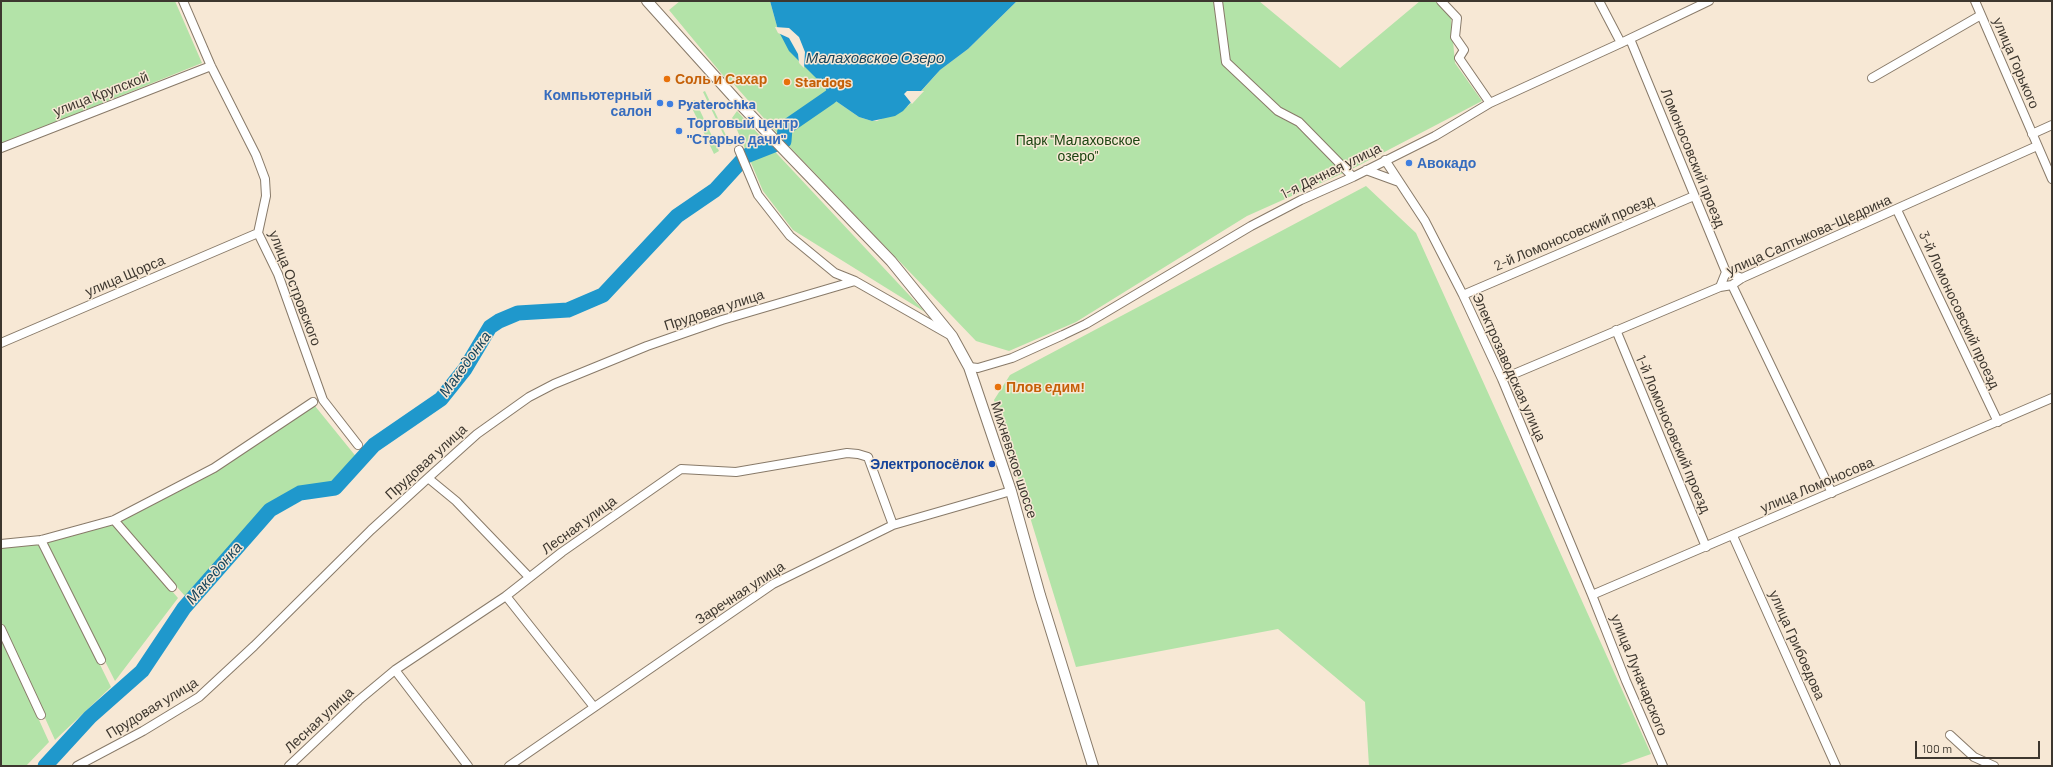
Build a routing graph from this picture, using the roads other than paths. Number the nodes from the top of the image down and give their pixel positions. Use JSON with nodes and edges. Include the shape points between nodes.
{"nodes":[{"id":1,"x":183,"y":1,"type":"edge"},
{"id":2,"x":648,"y":1,"type":"edge"},
{"id":3,"x":1218,"y":1,"type":"edge"},
{"id":4,"x":1441,"y":1,"type":"edge"},
{"id":5,"x":1599,"y":1,"type":"edge"},
{"id":6,"x":1709,"y":1,"type":"edge"},
{"id":7,"x":1975,"y":1,"type":"edge"},
{"id":8,"x":1981,"y":15,"type":"junction"},
{"id":9,"x":1630,"y":39,"type":"junction"},
{"id":10,"x":1621,"y":44,"type":"junction"},
{"id":11,"x":211,"y":66,"type":"junction"},
{"id":12,"x":1872,"y":78,"type":"dead end"},
{"id":13,"x":1490,"y":103,"type":"junction"},
{"id":14,"x":2052,"y":126,"type":"edge"},
{"id":15,"x":2032,"y":134,"type":"junction"},
{"id":16,"x":2037,"y":146,"type":"junction"},
{"id":17,"x":1,"y":148,"type":"edge"},
{"id":18,"x":739,"y":150,"type":"dead end"},
{"id":19,"x":1385,"y":160,"type":"junction"},
{"id":20,"x":1366,"y":170,"type":"junction"},
{"id":21,"x":1352,"y":177,"type":"junction"},
{"id":22,"x":2052,"y":179,"type":"edge"},
{"id":23,"x":1399,"y":182,"type":"junction"},
{"id":24,"x":1694,"y":196,"type":"junction"},
{"id":25,"x":1897,"y":210,"type":"junction"},
{"id":26,"x":258,"y":233,"type":"junction"},
{"id":27,"x":1726,"y":272,"type":"junction"},
{"id":28,"x":1742,"y":278,"type":"junction"},
{"id":29,"x":855,"y":281,"type":"junction"},
{"id":30,"x":1732,"y":285,"type":"junction"},
{"id":31,"x":1720,"y":287,"type":"junction"},
{"id":32,"x":1463,"y":295,"type":"junction"},
{"id":33,"x":1616,"y":330,"type":"junction"},
{"id":34,"x":952,"y":336,"type":"junction"},
{"id":35,"x":1,"y":343,"type":"edge"},
{"id":36,"x":969,"y":366,"type":"junction"},
{"id":37,"x":1502,"y":379,"type":"junction"},
{"id":38,"x":2052,"y":398,"type":"edge"},
{"id":39,"x":313,"y":402,"type":"dead end"},
{"id":40,"x":1998,"y":422,"type":"junction"},
{"id":41,"x":358,"y":446,"type":"dead end"},
{"id":42,"x":428,"y":478,"type":"junction"},
{"id":43,"x":1011,"y":491,"type":"junction"},
{"id":44,"x":1832,"y":493,"type":"junction"},
{"id":45,"x":114,"y":520,"type":"junction"},
{"id":46,"x":893,"y":525,"type":"junction"},
{"id":47,"x":1733,"y":536,"type":"junction"},
{"id":48,"x":41,"y":540,"type":"junction"},
{"id":49,"x":1,"y":544,"type":"edge"},
{"id":50,"x":1706,"y":547,"type":"junction"},
{"id":51,"x":530,"y":577,"type":"junction"},
{"id":52,"x":172,"y":587,"type":"dead end"},
{"id":53,"x":1592,"y":594,"type":"junction"},
{"id":54,"x":506,"y":596,"type":"junction"},
{"id":55,"x":1,"y":629,"type":"edge"},
{"id":56,"x":101,"y":660,"type":"dead end"},
{"id":57,"x":395,"y":670,"type":"junction"},
{"id":58,"x":594,"y":707,"type":"junction"},
{"id":59,"x":41,"y":716,"type":"dead end"},
{"id":60,"x":1950,"y":735,"type":"dead end"},
{"id":61,"x":520,"y":763,"type":"edge"},
{"id":62,"x":77,"y":766,"type":"edge"},
{"id":63,"x":289,"y":766,"type":"edge"},
{"id":64,"x":468,"y":766,"type":"edge"},
{"id":65,"x":509,"y":766,"type":"edge"},
{"id":66,"x":1093,"y":766,"type":"edge"},
{"id":67,"x":1663,"y":766,"type":"edge"},
{"id":68,"x":1836,"y":766,"type":"edge"},
{"id":69,"x":1994,"y":766,"type":"edge"}],
"edges":[{"from":1,"to":11,"type":"street","name":"улица Островского"},
{"from":2,"to":34,"type":"main road","name":"Михневское шоссе","via":[[744,108],[891,261]]},
{"from":3,"to":21,"type":"street","via":[[1226,62],[1278,112],[1299,122]]},
{"from":4,"to":13,"type":"street","via":[[1457,18],[1455,37],[1464,50],[1459,58]]},
{"from":5,"to":10,"type":"street"},
{"from":6,"to":9,"type":"street","name":"1-я Дачная улица"},
{"from":7,"to":8,"type":"street","name":"улица Горького"},
{"from":8,"to":12,"type":"street"},
{"from":8,"to":15,"type":"street","name":"улица Горького"},
{"from":9,"to":10,"type":"street","name":"1-я Дачная улица"},
{"from":9,"to":24,"type":"street","name":"Ломоносовский проезд"},
{"from":10,"to":13,"type":"street","name":"1-я Дачная улица"},
{"from":11,"to":17,"type":"street","name":"улица Крупской"},
{"from":11,"to":26,"type":"street","name":"улица Островского","via":[[256,155],[265,179],[266,196]]},
{"from":13,"to":19,"type":"street","name":"1-я Дачная улица","via":[[1435,136]]},
{"from":14,"to":15,"type":"street"},
{"from":15,"to":16,"type":"street","name":"улица Горького"},
{"from":16,"to":22,"type":"street","name":"улица Горького"},
{"from":16,"to":25,"type":"street","name":"улица Салтыкова-Щедрина"},
{"from":18,"to":29,"type":"street","via":[[758,195],[790,236],[835,273]]},
{"from":19,"to":20,"type":"street","name":"1-я Дачная улица"},
{"from":19,"to":23,"type":"street","name":"Электрозаводская улица"},
{"from":20,"to":21,"type":"street","name":"1-я Дачная улица"},
{"from":20,"to":23,"type":"street"},
{"from":21,"to":36,"type":"street","name":"1-я Дачная улица","via":[[1251,226],[1086,324],[1012,358],[978,368]]},
{"from":23,"to":32,"type":"street","name":"Электрозаводская улица","via":[[1425,221]]},
{"from":24,"to":27,"type":"street","name":"Ломоносовский проезд"},
{"from":24,"to":32,"type":"street","name":"2-й Ломоносовский проезд"},
{"from":25,"to":28,"type":"street","name":"улица Салтыкова-Щедрина"},
{"from":25,"to":40,"type":"street","name":"3-й Ломоносовский проезд"},
{"from":26,"to":35,"type":"street","name":"улица Щорса"},
{"from":26,"to":41,"type":"street","name":"улица Островского","via":[[278,274],[323,400]]},
{"from":27,"to":28,"type":"street"},
{"from":27,"to":31,"type":"street"},
{"from":28,"to":30,"type":"street","name":"улица Салтыкова-Щедрина"},
{"from":29,"to":34,"type":"street"},
{"from":29,"to":42,"type":"street","name":"Прудовая улица","via":[[714,323],[647,346],[548,386],[516,405],[477,434]]},
{"from":30,"to":31,"type":"street","name":"улица Салтыкова-Щедрина"},
{"from":30,"to":44,"type":"street"},
{"from":31,"to":33,"type":"street","name":"улица Салтыкова-Щедрина"},
{"from":32,"to":37,"type":"street","name":"Электрозаводская улица"},
{"from":33,"to":37,"type":"street","name":"улица Салтыкова-Щедрина"},
{"from":33,"to":50,"type":"street","name":"1-й Ломоносовский проезд"},
{"from":34,"to":36,"type":"main road","name":"Михневское шоссе"},
{"from":36,"to":43,"type":"main road","name":"Михневское шоссе"},
{"from":37,"to":53,"type":"street","name":"Электрозаводская улица"},
{"from":38,"to":40,"type":"street","name":"улица Ломоносова"},
{"from":39,"to":45,"type":"street","via":[[214,468]]},
{"from":40,"to":44,"type":"street","name":"улица Ломоносова"},
{"from":42,"to":51,"type":"street","via":[[456,501]]},
{"from":42,"to":62,"type":"street","name":"Прудовая улица","via":[[199,697],[143,731]]},
{"from":43,"to":46,"type":"street","name":"Заречная улица"},
{"from":43,"to":66,"type":"main road","name":"Михневское шоссе"},
{"from":44,"to":47,"type":"street","name":"улица Ломоносова"},
{"from":45,"to":48,"type":"street"},
{"from":45,"to":52,"type":"street"},
{"from":46,"to":51,"type":"street","name":"Лесная улица","via":[[868,457],[858,454],[736,472],[681,469]]},
{"from":46,"to":58,"type":"street","name":"Заречная улица","via":[[773,584]]},
{"from":47,"to":50,"type":"street","name":"улица Ломоносова"},
{"from":47,"to":68,"type":"street","name":"улица Грибоедова"},
{"from":48,"to":49,"type":"street"},
{"from":48,"to":56,"type":"street"},
{"from":50,"to":53,"type":"street","name":"улица Ломоносова"},
{"from":51,"to":54,"type":"street","name":"Лесная улица"},
{"from":53,"to":67,"type":"street","name":"улица Луначарского"},
{"from":54,"to":57,"type":"street","name":"Лесная улица"},
{"from":54,"to":58,"type":"street"},
{"from":55,"to":59,"type":"street"},
{"from":57,"to":63,"type":"street","name":"Лесная улица"},
{"from":57,"to":64,"type":"street"},
{"from":58,"to":61,"type":"street","name":"Заречная улица"},
{"from":60,"to":69,"type":"street","via":[[1974,757]]},
{"from":61,"to":65,"type":"street","name":"Заречная улица"}]}
